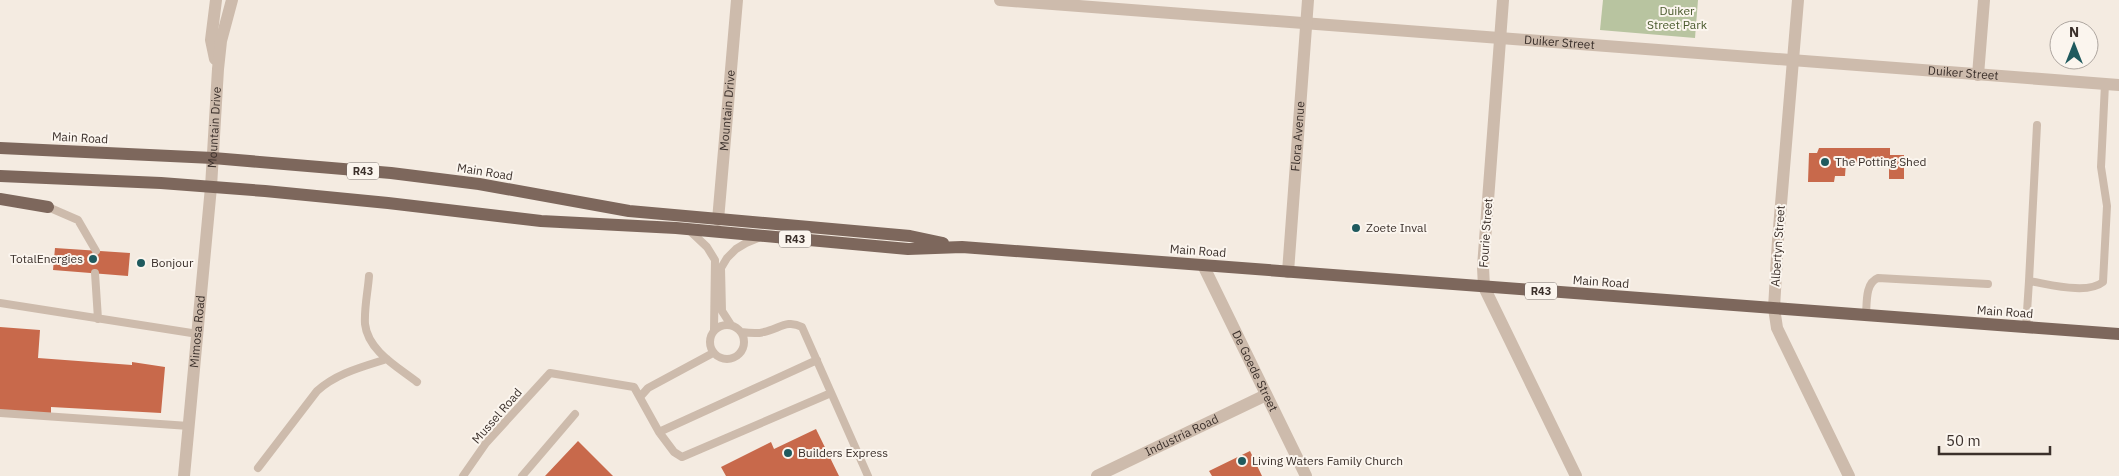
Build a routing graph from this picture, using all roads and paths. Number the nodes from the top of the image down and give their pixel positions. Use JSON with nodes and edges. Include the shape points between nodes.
{"nodes":[{"id":1,"x":216,"y":0,"type":"edge"},
{"id":2,"x":232,"y":0,"type":"edge"},
{"id":3,"x":737,"y":0,"type":"edge"},
{"id":4,"x":1000,"y":0,"type":"edge"},
{"id":5,"x":1308,"y":0,"type":"edge"},
{"id":6,"x":1503,"y":0,"type":"edge"},
{"id":7,"x":1798,"y":0,"type":"edge"},
{"id":8,"x":1984,"y":0,"type":"edge"},
{"id":9,"x":1307,"y":23,"type":"junction"},
{"id":10,"x":1500,"y":38,"type":"junction"},
{"id":11,"x":1794,"y":60,"type":"junction"},
{"id":12,"x":218,"y":69,"type":"junction"},
{"id":13,"x":1978,"y":75,"type":"junction"},
{"id":14,"x":2105,"y":84,"type":"junction"},
{"id":15,"x":2119,"y":85,"type":"edge"},
{"id":16,"x":2037,"y":125,"type":"dead end"},
{"id":17,"x":0,"y":148,"type":"edge"},
{"id":18,"x":213,"y":158,"type":"junction"},
{"id":19,"x":0,"y":176,"type":"edge"},
{"id":20,"x":211,"y":187,"type":"junction"},
{"id":21,"x":0,"y":200,"type":"edge"},
{"id":22,"x":48,"y":207,"type":"joint"},
{"id":23,"x":718,"y":220,"type":"junction"},
{"id":24,"x":688,"y":230,"type":"junction"},
{"id":25,"x":770,"y":237,"type":"junction"},
{"id":26,"x":962,"y":247,"type":"junction"},
{"id":27,"x":96,"y":251,"type":"dead end"},
{"id":28,"x":1203,"y":265,"type":"junction"},
{"id":29,"x":1288,"y":272,"type":"junction"},
{"id":30,"x":95,"y":273,"type":"dead end"},
{"id":31,"x":369,"y":276,"type":"dead end"},
{"id":32,"x":2029,"y":281,"type":"junction"},
{"id":33,"x":1988,"y":284,"type":"dead end"},
{"id":34,"x":1484,"y":286,"type":"junction"},
{"id":35,"x":0,"y":304,"type":"edge"},
{"id":36,"x":1774,"y":308,"type":"junction"},
{"id":37,"x":1866,"y":315,"type":"junction"},
{"id":38,"x":98,"y":318,"type":"junction"},
{"id":39,"x":731,"y":325,"type":"junction"},
{"id":40,"x":2026,"y":327,"type":"junction"},
{"id":41,"x":714,"y":330,"type":"junction"},
{"id":42,"x":741,"y":332,"type":"junction"},
{"id":43,"x":198,"y":334,"type":"junction"},
{"id":44,"x":2119,"y":334,"type":"edge"},
{"id":45,"x":713,"y":353,"type":"junction"},
{"id":46,"x":387,"y":359,"type":"junction"},
{"id":47,"x":817,"y":360,"type":"junction"},
{"id":48,"x":417,"y":382,"type":"dead end"},
{"id":49,"x":831,"y":393,"type":"junction"},
{"id":50,"x":1266,"y":394,"type":"junction"},
{"id":51,"x":640,"y":397,"type":"junction"},
{"id":52,"x":0,"y":413,"type":"edge"},
{"id":53,"x":575,"y":414,"type":"dead end"},
{"id":54,"x":189,"y":426,"type":"junction"},
{"id":55,"x":659,"y":432,"type":"junction"},
{"id":56,"x":258,"y":468,"type":"dead end"},
{"id":57,"x":184,"y":476,"type":"edge"},
{"id":58,"x":463,"y":476,"type":"edge"},
{"id":59,"x":522,"y":476,"type":"edge"},
{"id":60,"x":868,"y":476,"type":"edge"},
{"id":61,"x":1097,"y":476,"type":"edge"},
{"id":62,"x":1306,"y":476,"type":"edge"},
{"id":63,"x":1576,"y":476,"type":"edge"},
{"id":64,"x":1849,"y":476,"type":"edge"}],
"edges":[{"from":1,"to":12,"type":"street","name":"Mountain Drive","via":[[211,40]]},
{"from":2,"to":12,"type":"street","name":"Mountain Drive","via":[[221,40]]},
{"from":3,"to":23,"type":"street","name":"Mountain Drive"},
{"from":4,"to":9,"type":"street","name":"Duiker Street"},
{"from":5,"to":9,"type":"street","name":"Flora Avenue"},
{"from":6,"to":10,"type":"street","name":"Fourie Street"},
{"from":7,"to":11,"type":"street","name":"Albertyn Street"},
{"from":8,"to":13,"type":"street"},
{"from":9,"to":10,"type":"street","name":"Duiker Street"},
{"from":9,"to":29,"type":"street","name":"Flora Avenue"},
{"from":10,"to":11,"type":"street","name":"Duiker Street"},
{"from":10,"to":34,"type":"street","name":"Fourie Street"},
{"from":11,"to":13,"type":"street","name":"Duiker Street"},
{"from":11,"to":36,"type":"street","name":"Albertyn Street"},
{"from":12,"to":18,"type":"street","name":"Mountain Drive"},
{"from":13,"to":14,"type":"street","name":"Duiker Street"},
{"from":14,"to":15,"type":"street","name":"Duiker Street"},
{"from":14,"to":32,"type":"lane","via":[[2101,168],[2107,206],[2103,282],[2096,288],[2080,288]]},
{"from":16,"to":32,"type":"lane"},
{"from":17,"to":18,"type":"main road","name":"Main Road","number":"R43"},
{"from":18,"to":20,"type":"street","name":"Mountain Drive"},
{"from":18,"to":23,"type":"main road","name":"Main Road","number":"R43","via":[[460,181],[612,209]]},
{"from":19,"to":20,"type":"main road","name":"Main Road","number":"R43"},
{"from":20,"to":24,"type":"main road","name":"Main Road","number":"R43","via":[[541,221]]},
{"from":20,"to":43,"type":"street","name":"Mimosa Road"},
{"from":21,"to":22,"type":"main road"},
{"from":22,"to":27,"type":"lane","via":[[78,220]]},
{"from":23,"to":26,"type":"main road","name":"Main Road","number":"R43","via":[[910,236]]},
{"from":24,"to":25,"type":"main road","name":"Main Road","number":"R43"},
{"from":24,"to":41,"type":"lane","via":[[707,247],[715,260]]},
{"from":25,"to":26,"type":"main road","name":"Main Road","number":"R43","via":[[908,249]]},
{"from":25,"to":39,"type":"lane","via":[[746,242],[727,258],[721,268],[722,311]]},
{"from":26,"to":28,"type":"main road","name":"Main Road","number":"R43"},
{"from":28,"to":29,"type":"main road","name":"Main Road","number":"R43"},
{"from":28,"to":50,"type":"street","name":"De Goede Street"},
{"from":29,"to":34,"type":"main road","name":"Main Road","number":"R43"},
{"from":30,"to":38,"type":"lane"},
{"from":31,"to":46,"type":"lane","via":[[365,324],[372,342]]},
{"from":32,"to":40,"type":"lane"},
{"from":33,"to":37,"type":"lane","via":[[1878,278],[1869,286]]},
{"from":34,"to":36,"type":"main road","name":"Main Road","number":"R43"},
{"from":34,"to":63,"type":"street","name":"Fourie Street"},
{"from":35,"to":38,"type":"lane"},
{"from":36,"to":37,"type":"main road","name":"Main Road","number":"R43"},
{"from":36,"to":64,"type":"street","name":"Albertyn Street","via":[[1777,328]]},
{"from":37,"to":40,"type":"main road","name":"Main Road","number":"R43"},
{"from":38,"to":43,"type":"lane"},
{"from":39,"to":41,"type":"lane"},
{"from":39,"to":42,"type":"lane"},
{"from":40,"to":44,"type":"main road","name":"Main Road","number":"R43"},
{"from":41,"to":45,"type":"lane","via":[[709,341]]},
{"from":42,"to":45,"type":"lane","via":[[744,343],[740,354],[723,359]]},
{"from":42,"to":47,"type":"lane","via":[[765,332],[794,323],[802,327]]},
{"from":43,"to":54,"type":"street","name":"Mimosa Road"},
{"from":45,"to":51,"type":"lane","via":[[648,388]]},
{"from":46,"to":48,"type":"lane"},
{"from":46,"to":56,"type":"lane","via":[[328,381]]},
{"from":47,"to":49,"type":"lane"},
{"from":47,"to":55,"type":"lane"},
{"from":49,"to":55,"type":"lane","via":[[682,457],[674,452]]},
{"from":49,"to":60,"type":"lane"},
{"from":50,"to":61,"type":"street","name":"Industria Road"},
{"from":50,"to":62,"type":"street","name":"De Goede Street"},
{"from":51,"to":55,"type":"lane"},
{"from":51,"to":58,"type":"lane","name":"Mussel Road","via":[[634,387],[550,373],[486,443]]},
{"from":52,"to":54,"type":"lane"},
{"from":53,"to":59,"type":"lane"},
{"from":54,"to":57,"type":"street","name":"Mimosa Road"}]}
